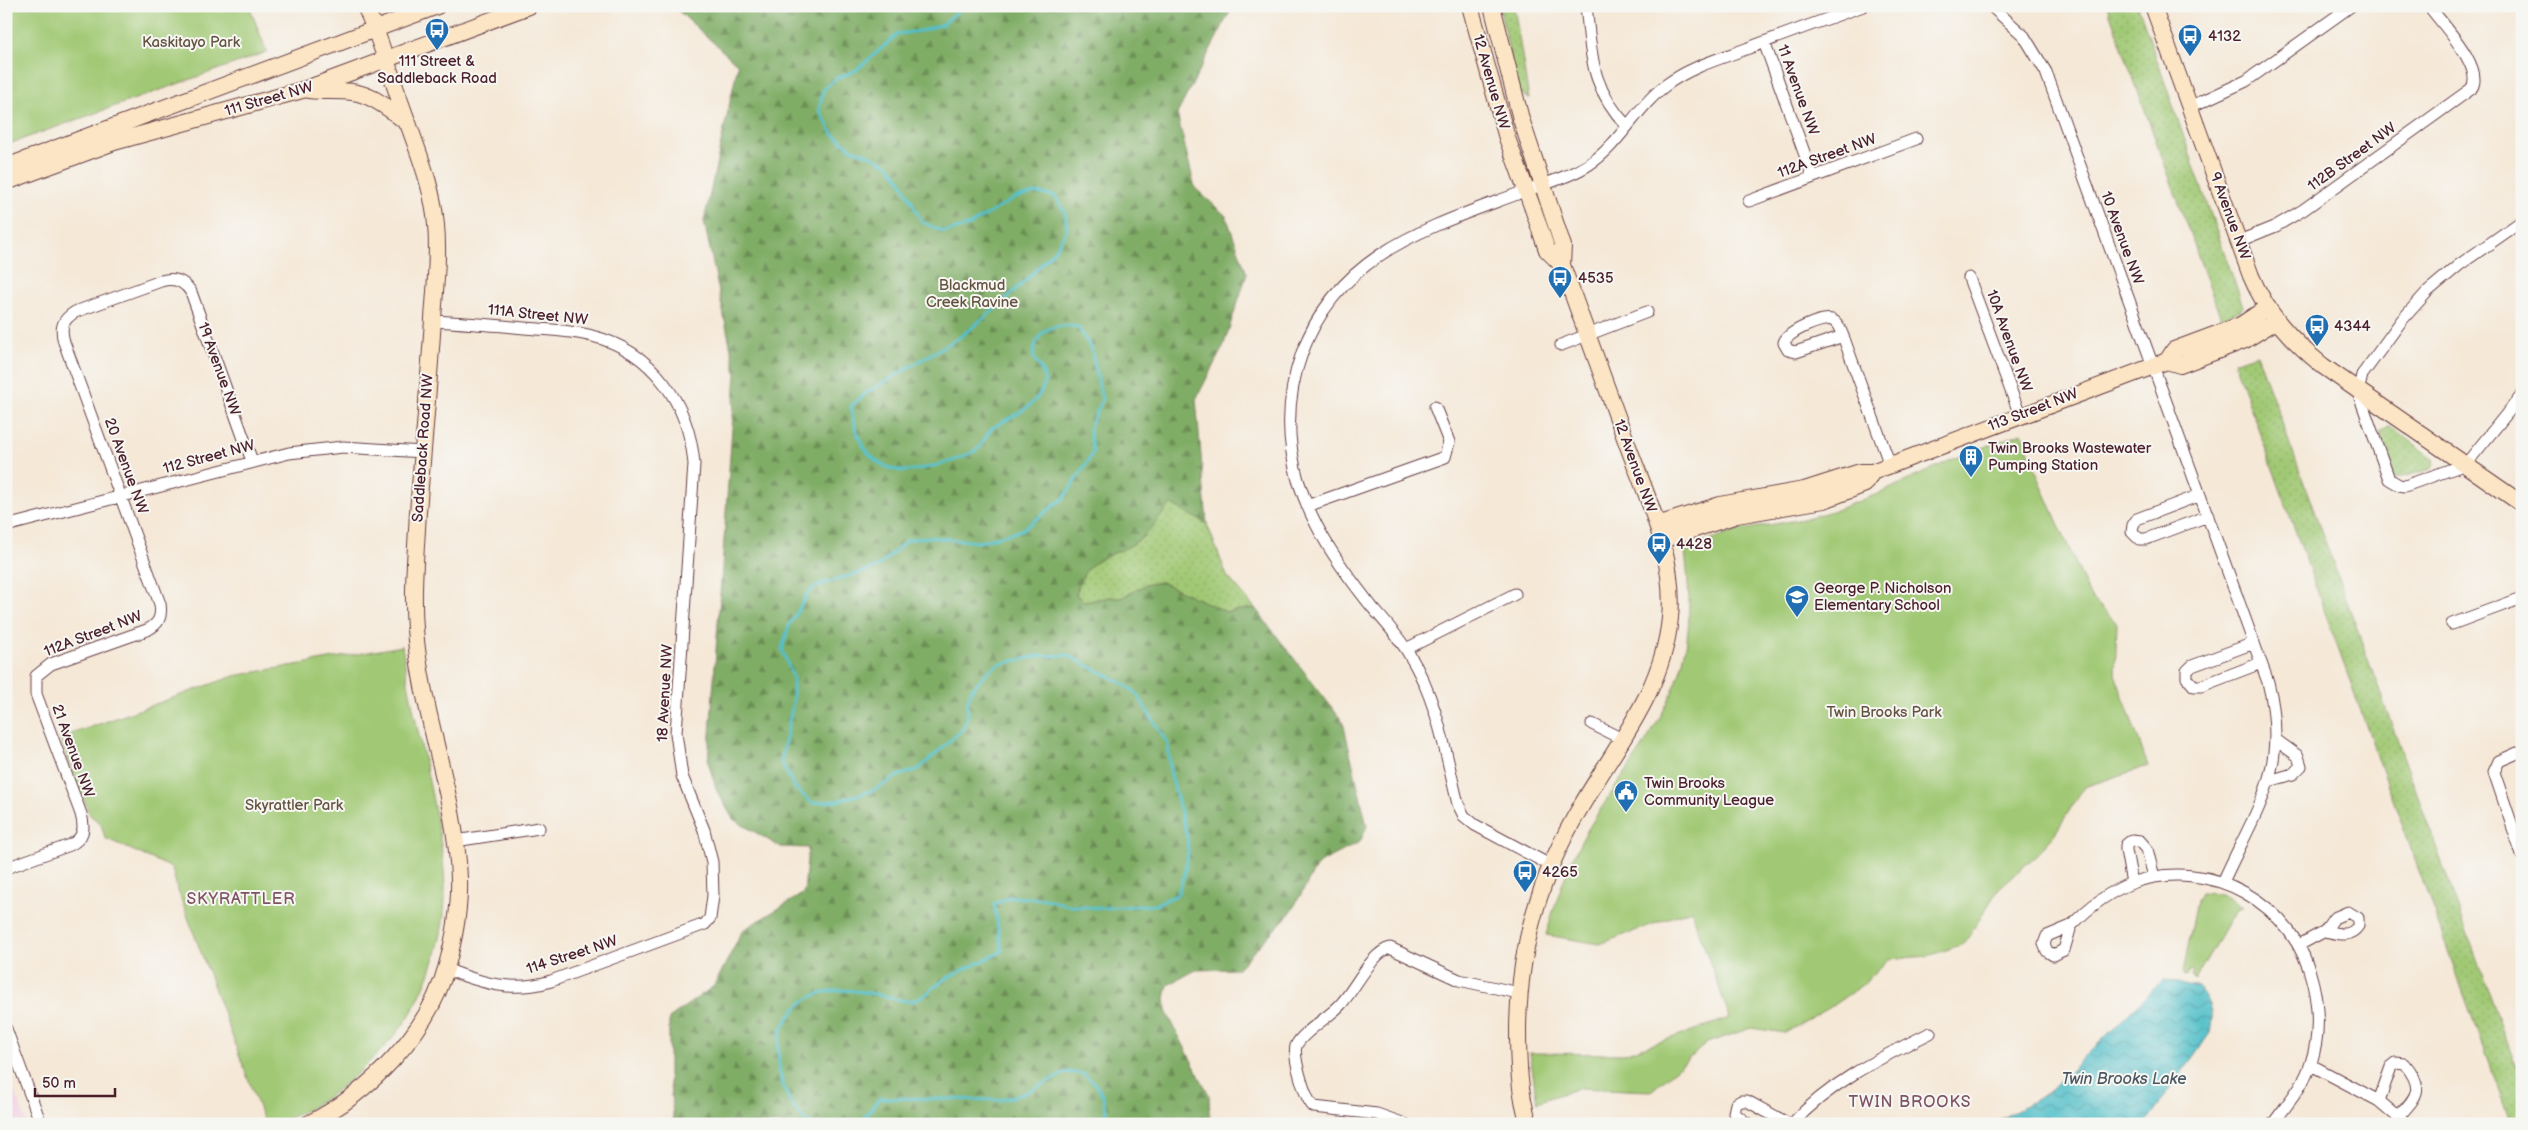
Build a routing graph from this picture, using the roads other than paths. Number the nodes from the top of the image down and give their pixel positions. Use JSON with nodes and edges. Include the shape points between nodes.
{"nodes":[{"id":1,"x":365,"y":6,"type":"edge"},
{"id":2,"x":437,"y":6,"type":"edge"},
{"id":3,"x":529,"y":6,"type":"edge"},
{"id":4,"x":1470,"y":6,"type":"edge"},
{"id":5,"x":1492,"y":6,"type":"edge"},
{"id":6,"x":1586,"y":6,"type":"edge"},
{"id":7,"x":1863,"y":6,"type":"edge"},
{"id":8,"x":1991,"y":6,"type":"edge"},
{"id":9,"x":2153,"y":6,"type":"edge"},
{"id":10,"x":2351,"y":6,"type":"edge"},
{"id":11,"x":2429,"y":6,"type":"edge"},
{"id":12,"x":375,"y":29,"type":"junction"},
{"id":13,"x":1764,"y":42,"type":"junction"},
{"id":14,"x":386,"y":59,"type":"junction"},
{"id":15,"x":306,"y":89,"type":"junction"},
{"id":16,"x":2190,"y":107,"type":"junction"},
{"id":17,"x":408,"y":123,"type":"junction"},
{"id":18,"x":1627,"y":126,"type":"junction"},
{"id":19,"x":1916,"y":139,"type":"dead end"},
{"id":20,"x":6,"y":167,"type":"edge"},
{"id":21,"x":1813,"y":177,"type":"junction"},
{"id":22,"x":6,"y":182,"type":"edge"},
{"id":23,"x":1543,"y":185,"type":"junction"},
{"id":24,"x":1526,"y":190,"type":"junction"},
{"id":25,"x":1749,"y":201,"type":"dead end"},
{"id":26,"x":2522,"y":221,"type":"edge"},
{"id":27,"x":2238,"y":241,"type":"junction"},
{"id":28,"x":1562,"y":266,"type":"junction"},
{"id":29,"x":1969,"y":278,"type":"dead end"},
{"id":30,"x":180,"y":281,"type":"joint"},
{"id":31,"x":1647,"y":312,"type":"dead end"},
{"id":32,"x":2271,"y":314,"type":"junction"},
{"id":33,"x":433,"y":321,"type":"junction"},
{"id":34,"x":1587,"y":335,"type":"junction"},
{"id":35,"x":1843,"y":336,"type":"junction"},
{"id":36,"x":1561,"y":345,"type":"dead end"},
{"id":37,"x":2160,"y":363,"type":"junction"},
{"id":38,"x":2358,"y":392,"type":"junction"},
{"id":39,"x":2522,"y":396,"type":"edge"},
{"id":40,"x":1436,"y":407,"type":"dead end"},
{"id":41,"x":2020,"y":415,"type":"junction"},
{"id":42,"x":422,"y":452,"type":"junction"},
{"id":43,"x":694,"y":456,"type":"joint"},
{"id":44,"x":252,"y":461,"type":"junction"},
{"id":45,"x":2466,"y":464,"type":"junction"},
{"id":46,"x":1890,"y":465,"type":"junction"},
{"id":47,"x":2200,"y":495,"type":"junction"},
{"id":48,"x":121,"y":496,"type":"junction"},
{"id":49,"x":2522,"y":504,"type":"edge"},
{"id":50,"x":1307,"y":506,"type":"junction"},
{"id":51,"x":2208,"y":516,"type":"junction"},
{"id":52,"x":6,"y":526,"type":"edge"},
{"id":53,"x":1660,"y":533,"type":"junction"},
{"id":54,"x":1515,"y":594,"type":"dead end"},
{"id":55,"x":2522,"y":598,"type":"edge"},
{"id":56,"x":160,"y":619,"type":"joint"},
{"id":57,"x":2452,"y":624,"type":"dead end"},
{"id":58,"x":2254,"y":643,"type":"junction"},
{"id":59,"x":1406,"y":649,"type":"junction"},
{"id":60,"x":2261,"y":664,"type":"junction"},
{"id":61,"x":36,"y":676,"type":"joint"},
{"id":62,"x":1592,"y":724,"type":"dead end"},
{"id":63,"x":1624,"y":740,"type":"junction"},
{"id":64,"x":2276,"y":740,"type":"junction"},
{"id":65,"x":2522,"y":751,"type":"edge"},
{"id":66,"x":2269,"y":781,"type":"junction"},
{"id":67,"x":539,"y":828,"type":"dead end"},
{"id":68,"x":455,"y":841,"type":"junction"},
{"id":69,"x":2522,"y":856,"type":"edge"},
{"id":70,"x":1550,"y":865,"type":"junction"},
{"id":71,"x":6,"y":868,"type":"edge"},
{"id":72,"x":2154,"y":877,"type":"junction"},
{"id":73,"x":2224,"y":882,"type":"junction"},
{"id":74,"x":2132,"y":883,"type":"junction"},
{"id":75,"x":705,"y":924,"type":"joint"},
{"id":76,"x":2070,"y":926,"type":"dead end"},
{"id":77,"x":2325,"y":931,"type":"dead end"},
{"id":78,"x":2299,"y":945,"type":"junction"},
{"id":79,"x":446,"y":969,"type":"junction"},
{"id":80,"x":1519,"y":993,"type":"junction"},
{"id":81,"x":6,"y":1029,"type":"edge"},
{"id":82,"x":1930,"y":1033,"type":"dead end"},
{"id":83,"x":2311,"y":1065,"type":"junction"},
{"id":84,"x":2378,"y":1100,"type":"junction"},
{"id":85,"x":2402,"y":1120,"type":"edge"},
{"id":86,"x":41,"y":1124,"type":"edge"},
{"id":87,"x":308,"y":1124,"type":"edge"},
{"id":88,"x":1405,"y":1124,"type":"edge"},
{"id":89,"x":1529,"y":1124,"type":"edge"},
{"id":90,"x":1748,"y":1124,"type":"edge"},
{"id":91,"x":1790,"y":1124,"type":"edge"},
{"id":92,"x":2273,"y":1124,"type":"edge"}],
"edges":[{"from":1,"to":12,"type":"street"},
{"from":2,"to":12,"type":"street","name":"111 Street NW"},
{"from":3,"to":14,"type":"street","name":"111 Street NW"},
{"from":4,"to":24,"type":"street","name":"12 Avenue NW"},
{"from":5,"to":23,"type":"street","name":"12 Avenue NW","via":[[1516,103]]},
{"from":6,"to":18,"type":"street","via":[[1596,78],[1608,103]]},
{"from":7,"to":13,"type":"street"},
{"from":8,"to":37,"type":"street","name":"10 Avenue NW","via":[[2024,36],[2046,72]]},
{"from":9,"to":16,"type":"street","name":"9 Avenue NW"},
{"from":10,"to":16,"type":"street","via":[[2257,74]]},
{"from":11,"to":27,"type":"street","name":"112B Street NW","via":[[2470,62],[2475,83],[2468,92],[2303,210],[2276,226]]},
{"from":12,"to":14,"type":"street"},
{"from":12,"to":20,"type":"street","name":"111 Street NW"},
{"from":13,"to":18,"type":"street","via":[[1680,76],[1653,96]]},
{"from":13,"to":21,"type":"street","name":"11 Avenue NW"},
{"from":14,"to":15,"type":"street","name":"111 Street NW"},
{"from":14,"to":17,"type":"street","name":"Saddleback Road NW"},
{"from":15,"to":17,"type":"street","via":[[354,92],[378,102]]},
{"from":15,"to":22,"type":"street","name":"111 Street NW","via":[[114,142]]},
{"from":16,"to":27,"type":"street","name":"9 Avenue NW"},
{"from":17,"to":33,"type":"street","name":"Saddleback Road NW","via":[[428,179],[435,216],[437,245]]},
{"from":18,"to":23,"type":"street","via":[[1593,162]]},
{"from":19,"to":21,"type":"street","name":"112A Street NW"},
{"from":21,"to":25,"type":"street","name":"112A Street NW"},
{"from":23,"to":24,"type":"street"},
{"from":23,"to":28,"type":"street","name":"12 Avenue NW","via":[[1563,246]]},
{"from":24,"to":28,"type":"street","name":"12 Avenue NW","via":[[1547,250]]},
{"from":24,"to":50,"type":"street","via":[[1394,244],[1356,271],[1324,310],[1300,358],[1289,414],[1292,456]]},
{"from":26,"to":38,"type":"street","via":[[2428,291],[2402,320],[2362,375]]},
{"from":27,"to":32,"type":"street","name":"9 Avenue NW"},
{"from":28,"to":34,"type":"street","name":"12 Avenue NW"},
{"from":29,"to":41,"type":"street","name":"10A Avenue NW"},
{"from":30,"to":44,"type":"street","name":"19 Avenue NW","via":[[192,292]]},
{"from":30,"to":48,"type":"street","name":"20 Avenue NW","via":[[161,281],[75,312],[63,323],[64,342]]},
{"from":31,"to":34,"type":"street"},
{"from":32,"to":37,"type":"street","name":"113 Street NW","via":[[2245,340],[2180,365]]},
{"from":32,"to":38,"type":"street","name":"9 Avenue NW","via":[[2308,354]]},
{"from":33,"to":42,"type":"street","name":"Saddleback Road NW"},
{"from":33,"to":43,"type":"street","name":"111A Street NW","via":[[571,332],[604,339],[626,349],[652,368],[669,390],[688,427]]},
{"from":34,"to":36,"type":"street"},
{"from":34,"to":53,"type":"street","name":"12 Avenue NW"},
{"from":35,"to":35,"type":"street","via":[[1838,324],[1826,320],[1791,332],[1784,343],[1788,350],[1796,352]]},
{"from":35,"to":46,"type":"street"},
{"from":37,"to":41,"type":"street","name":"113 Street NW"},
{"from":37,"to":47,"type":"street","name":"10 Avenue NW"},
{"from":38,"to":45,"type":"street","name":"9 Avenue NW"},
{"from":38,"to":45,"type":"street","via":[[2386,472],[2393,483],[2406,486]]},
{"from":39,"to":45,"type":"street"},
{"from":40,"to":50,"type":"street","via":[[1449,442],[1445,457]]},
{"from":41,"to":46,"type":"street","name":"113 Street NW"},
{"from":42,"to":44,"type":"street","name":"112 Street NW","via":[[332,447]]},
{"from":42,"to":68,"type":"street","name":"Saddleback Road NW","via":[[414,576],[416,641]]},
{"from":43,"to":75,"type":"street","name":"18 Avenue NW","via":[[676,733],[682,776],[704,830],[712,862],[713,896],[710,918]]},
{"from":44,"to":48,"type":"street","name":"112 Street NW"},
{"from":45,"to":49,"type":"street","name":"9 Avenue NW"},
{"from":46,"to":53,"type":"street","name":"113 Street NW","via":[[1804,490],[1720,505]]},
{"from":47,"to":51,"type":"street","name":"10 Avenue NW"},
{"from":47,"to":51,"type":"street","via":[[2137,519],[2132,525],[2132,532],[2139,540],[2146,539]]},
{"from":48,"to":52,"type":"street","name":"112 Street NW"},
{"from":48,"to":56,"type":"street","name":"20 Avenue NW","via":[[160,604]]},
{"from":50,"to":59,"type":"street","via":[[1334,558]]},
{"from":51,"to":58,"type":"street","name":"10 Avenue NW"},
{"from":53,"to":63,"type":"street","name":"12 Avenue NW","via":[[1670,589],[1667,637],[1660,668]]},
{"from":54,"to":59,"type":"street"},
{"from":55,"to":57,"type":"street"},
{"from":56,"to":61,"type":"street","name":"112A Street NW","via":[[147,630],[51,664]]},
{"from":58,"to":60,"type":"street","name":"10 Avenue NW"},
{"from":58,"to":60,"type":"street","via":[[2192,666],[2186,678],[2190,684],[2201,686]]},
{"from":59,"to":70,"type":"street","via":[[1435,707],[1458,804],[1464,816]]},
{"from":60,"to":64,"type":"street","name":"10 Avenue NW","via":[[2271,696]]},
{"from":61,"to":71,"type":"street","name":"21 Avenue NW","via":[[36,694],[84,826],[82,836],[70,845]]},
{"from":62,"to":63,"type":"street"},
{"from":63,"to":70,"type":"street","name":"12 Avenue NW","via":[[1584,801]]},
{"from":64,"to":66,"type":"street","name":"10 Avenue NW"},
{"from":64,"to":66,"type":"street","via":[[2298,756],[2301,766],[2293,774]]},
{"from":65,"to":69,"type":"street","via":[[2502,758],[2495,766],[2495,782]]},
{"from":66,"to":73,"type":"street","name":"10 Avenue NW"},
{"from":67,"to":68,"type":"street"},
{"from":68,"to":79,"type":"street","name":"Saddleback Road NW","via":[[458,899]]},
{"from":70,"to":80,"type":"street","name":"12 Avenue NW","via":[[1529,926]]},
{"from":72,"to":73,"type":"street","via":[[2189,875]]},
{"from":72,"to":74,"type":"street"},
{"from":72,"to":74,"type":"street","via":[[2147,849],[2140,841],[2132,840],[2126,845],[2126,850]]},
{"from":73,"to":78,"type":"street","via":[[2263,904],[2277,916]]},
{"from":74,"to":76,"type":"street","via":[[2095,903]]},
{"from":75,"to":79,"type":"street","name":"114 Street NW","via":[[533,986],[496,986]]},
{"from":77,"to":78,"type":"street"},
{"from":78,"to":83,"type":"street","via":[[2312,978],[2317,1006]]},
{"from":79,"to":87,"type":"street","name":"Saddleback Road NW","via":[[419,1024],[393,1059],[352,1097]]},
{"from":80,"to":88,"type":"street","via":[[1459,980],[1396,949],[1384,949],[1374,957],[1340,1006],[1298,1042],[1297,1060],[1306,1097],[1314,1107],[1377,1114]]},
{"from":80,"to":89,"type":"street","name":"12 Avenue NW","via":[[1518,1061]]},
{"from":81,"to":86,"type":"street"},
{"from":82,"to":91,"type":"street","via":[[1842,1080]]},
{"from":83,"to":84,"type":"street"},
{"from":83,"to":92,"type":"street"},
{"from":84,"to":85,"type":"street"},
{"from":84,"to":85,"type":"street","via":[[2391,1067],[2396,1063],[2405,1064],[2417,1090],[2416,1098]]},
{"from":90,"to":91,"type":"street","via":[[1734,1113],[1736,1104],[1741,1101],[1747,1101]]}]}
